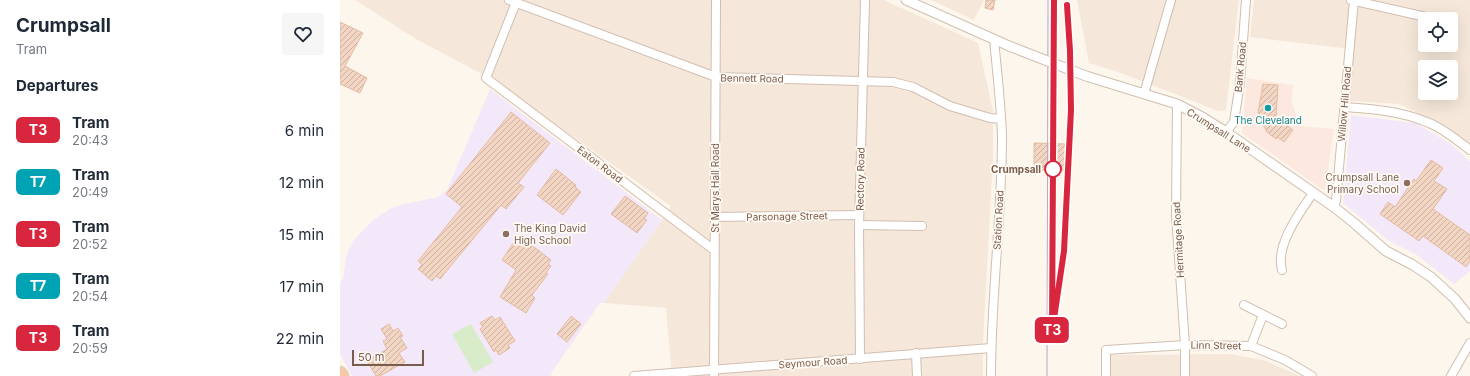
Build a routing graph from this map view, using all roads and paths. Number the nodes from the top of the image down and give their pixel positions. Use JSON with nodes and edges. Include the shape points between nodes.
{"nodes":[{"id":1,"x":716,"y":0,"type":"edge"},
{"id":2,"x":865,"y":0,"type":"edge"},
{"id":3,"x":906,"y":0,"type":"edge"},
{"id":4,"x":1171,"y":0,"type":"edge"},
{"id":5,"x":1246,"y":0,"type":"edge"},
{"id":6,"x":1351,"y":0,"type":"edge"},
{"id":7,"x":1354,"y":0,"type":"edge"},
{"id":8,"x":514,"y":1,"type":"edge"},
{"id":9,"x":1418,"y":15,"type":"edge"},
{"id":10,"x":994,"y":39,"type":"junction"},
{"id":11,"x":716,"y":77,"type":"junction"},
{"id":12,"x":862,"y":80,"type":"junction"},
{"id":13,"x":1144,"y":94,"type":"junction"},
{"id":14,"x":1177,"y":104,"type":"junction"},
{"id":15,"x":1344,"y":106,"type":"junction"},
{"id":16,"x":1001,"y":119,"type":"junction"},
{"id":17,"x":1226,"y":132,"type":"junction"},
{"id":18,"x":1470,"y":150,"type":"edge"},
{"id":19,"x":1313,"y":193,"type":"junction"},
{"id":20,"x":1334,"y":207,"type":"junction"},
{"id":21,"x":859,"y":215,"type":"junction"},
{"id":22,"x":715,"y":217,"type":"junction"},
{"id":23,"x":859,"y":225,"type":"junction"},
{"id":24,"x":922,"y":226,"type":"dead end"},
{"id":25,"x":714,"y":250,"type":"junction"},
{"id":26,"x":1282,"y":270,"type":"dead end"},
{"id":27,"x":1244,"y":305,"type":"dead end"},
{"id":28,"x":1263,"y":315,"type":"junction"},
{"id":29,"x":1470,"y":318,"type":"edge"},
{"id":30,"x":1282,"y":324,"type":"dead end"},
{"id":31,"x":1470,"y":344,"type":"edge"},
{"id":32,"x":1185,"y":345,"type":"junction"},
{"id":33,"x":1251,"y":346,"type":"junction"},
{"id":34,"x":991,"y":348,"type":"junction"},
{"id":35,"x":916,"y":353,"type":"junction"},
{"id":36,"x":860,"y":359,"type":"junction"},
{"id":37,"x":340,"y":373,"type":"edge"},
{"id":38,"x":714,"y":373,"type":"edge"},
{"id":39,"x":342,"y":376,"type":"edge"},
{"id":40,"x":634,"y":376,"type":"edge"},
{"id":41,"x":917,"y":376,"type":"edge"},
{"id":42,"x":991,"y":376,"type":"edge"},
{"id":43,"x":1106,"y":376,"type":"edge"},
{"id":44,"x":1185,"y":376,"type":"edge"},
{"id":45,"x":1312,"y":376,"type":"edge"},
{"id":46,"x":1451,"y":376,"type":"edge"}],
"edges":[{"from":1,"to":11,"type":"street","name":"St Marys Hall Road"},
{"from":2,"to":12,"type":"street","name":"Rectory Road"},
{"from":3,"to":10,"type":"street","name":"Crumpsall Lane"},
{"from":4,"to":13,"type":"street"},
{"from":5,"to":17,"type":"street","name":"Bank Road","via":[[1240,82],[1234,122]]},
{"from":6,"to":7,"type":"street"},
{"from":7,"to":9,"type":"street"},
{"from":7,"to":15,"type":"street","name":"Willow Hill Road"},
{"from":8,"to":11,"type":"street","name":"Bennett Road"},
{"from":8,"to":25,"type":"street","name":"Eaton Road","via":[[486,78]]},
{"from":10,"to":13,"type":"street","name":"Crumpsall Lane","bridge":true,"via":[[1086,76]]},
{"from":10,"to":16,"type":"street","name":"Station Road"},
{"from":11,"to":12,"type":"street","name":"Bennett Road"},
{"from":11,"to":22,"type":"street","name":"St Marys Hall Road"},
{"from":12,"to":16,"type":"street","name":"Bennett Road","via":[[893,82],[913,87],[950,106]]},
{"from":12,"to":21,"type":"street","name":"Rectory Road"},
{"from":13,"to":14,"type":"street","name":"Crumpsall Lane"},
{"from":14,"to":17,"type":"street","name":"Crumpsall Lane"},
{"from":14,"to":32,"type":"street","name":"Hermitage Road","via":[[1176,215]]},
{"from":15,"to":18,"type":"street","via":[[1383,110],[1413,117],[1446,132]]},
{"from":15,"to":20,"type":"street","name":"Willow Hill Road"},
{"from":16,"to":34,"type":"street","name":"Station Road","via":[[1000,189]]},
{"from":17,"to":19,"type":"street","name":"Crumpsall Lane"},
{"from":19,"to":20,"type":"street","name":"Crumpsall Lane"},
{"from":19,"to":26,"type":"street","via":[[1288,233],[1281,260]]},
{"from":20,"to":29,"type":"street","name":"Crumpsall Lane","via":[[1386,251],[1431,277],[1455,299]]},
{"from":21,"to":22,"type":"street","name":"Parsonage Street"},
{"from":21,"to":23,"type":"street","name":"Rectory Road"},
{"from":22,"to":25,"type":"street","name":"St Marys Hall Road"},
{"from":23,"to":24,"type":"street"},
{"from":23,"to":36,"type":"street","name":"Rectory Road"},
{"from":25,"to":38,"type":"street","name":"St Marys Hall Road"},
{"from":27,"to":28,"type":"street"},
{"from":28,"to":30,"type":"street"},
{"from":28,"to":33,"type":"street"},
{"from":31,"to":46,"type":"street"},
{"from":32,"to":33,"type":"street","name":"Linn Street"},
{"from":32,"to":43,"type":"street","name":"Linn Street","via":[[1106,350]]},
{"from":32,"to":44,"type":"street","name":"Hermitage Road"},
{"from":33,"to":45,"type":"street","name":"Linn Street","via":[[1285,360]]},
{"from":34,"to":35,"type":"street","name":"Seymour Road"},
{"from":34,"to":42,"type":"street","name":"Station Road"},
{"from":35,"to":36,"type":"street","name":"Seymour Road"},
{"from":35,"to":41,"type":"street"},
{"from":36,"to":38,"type":"street","name":"Seymour Road"},
{"from":37,"to":39,"type":"highway"},
{"from":38,"to":40,"type":"street","name":"Seymour Road"}]}
